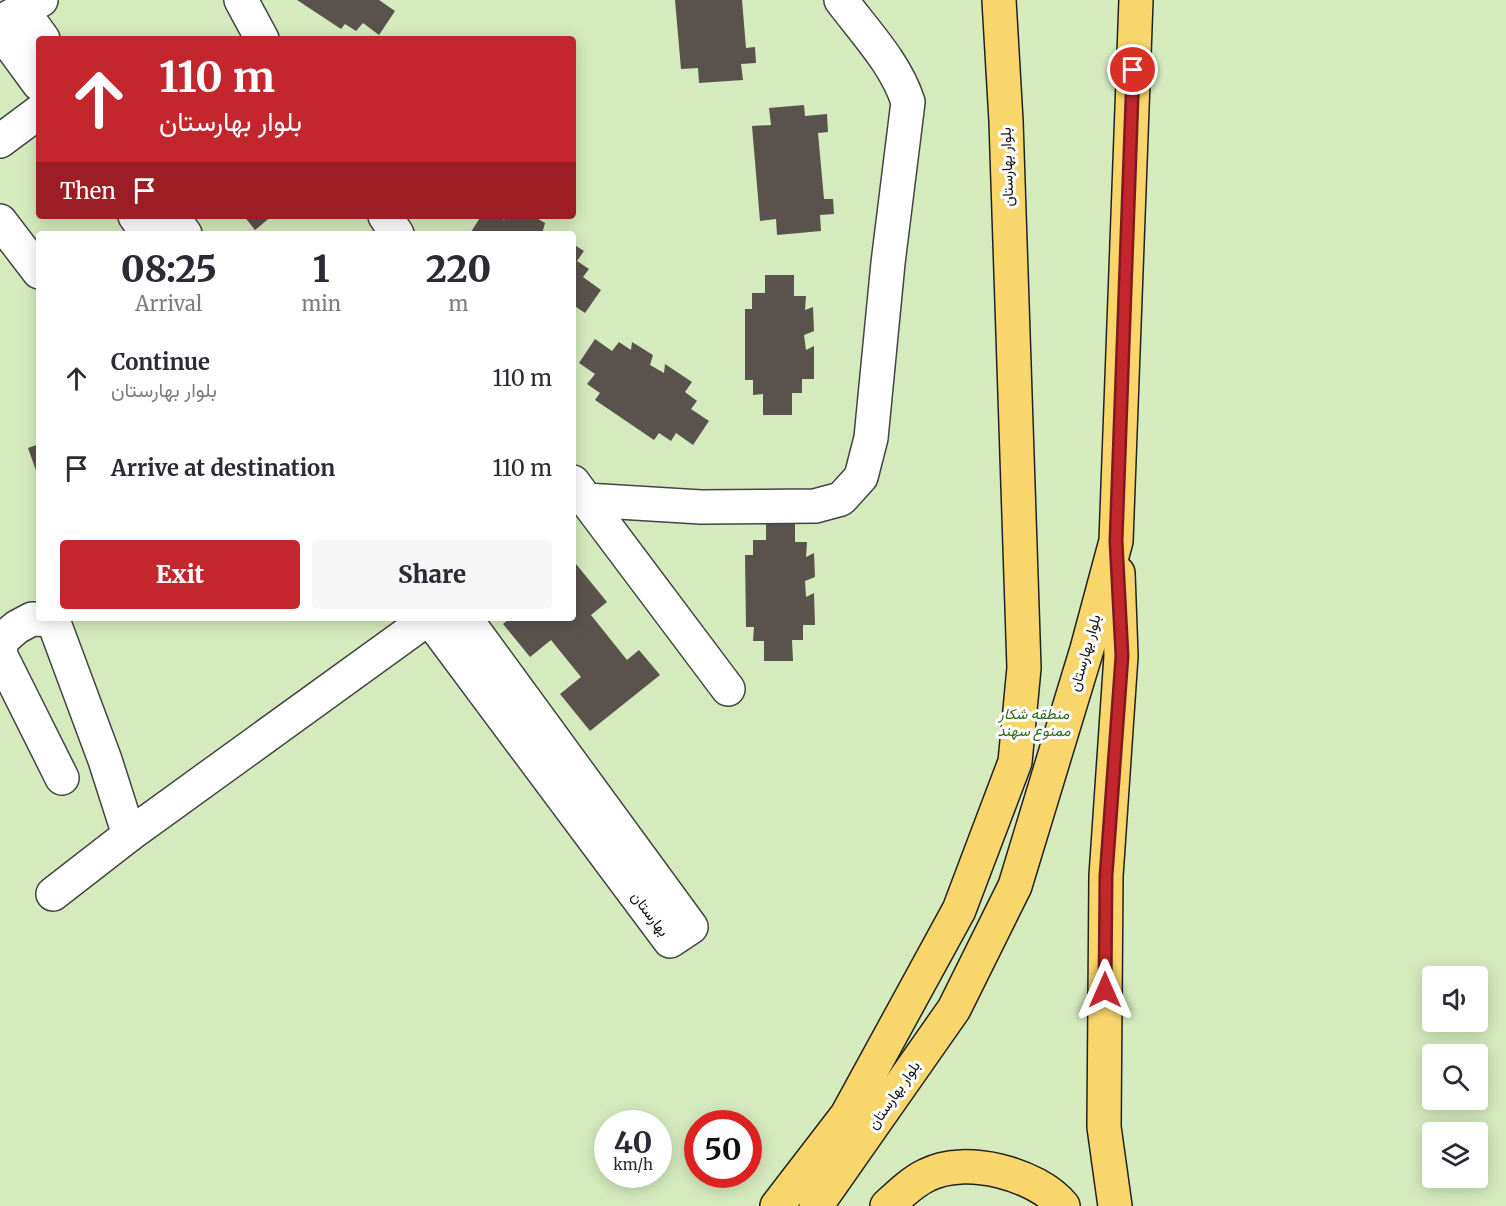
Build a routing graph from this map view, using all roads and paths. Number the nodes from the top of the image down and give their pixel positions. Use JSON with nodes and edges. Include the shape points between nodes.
{"nodes":[{"id":1,"x":241,"y":0,"type":"edge"},
{"id":2,"x":841,"y":0,"type":"edge"},
{"id":3,"x":999,"y":0,"type":"edge"},
{"id":4,"x":1136,"y":0,"type":"edge"},
{"id":5,"x":16,"y":16,"type":"edge"},
{"id":6,"x":39,"y":36,"type":"edge"},
{"id":7,"x":260,"y":36,"type":"edge"},
{"id":8,"x":36,"y":75,"type":"edge"},
{"id":9,"x":36,"y":114,"type":"edge"},
{"id":10,"x":0,"y":141,"type":"edge"},
{"id":11,"x":0,"y":221,"type":"edge"},
{"id":12,"x":36,"y":268,"type":"edge"},
{"id":13,"x":580,"y":491,"type":"edge"},
{"id":14,"x":1116,"y":541,"type":"junction"},
{"id":15,"x":36,"y":619,"type":"edge"},
{"id":16,"x":53,"y":621,"type":"edge"},
{"id":17,"x":425,"y":621,"type":"edge"},
{"id":18,"x":431,"y":621,"type":"edge"},
{"id":19,"x":467,"y":621,"type":"edge"},
{"id":20,"x":0,"y":649,"type":"edge"},
{"id":21,"x":0,"y":654,"type":"edge"},
{"id":22,"x":729,"y":689,"type":"dead end"},
{"id":23,"x":62,"y":778,"type":"dead end"},
{"id":24,"x":129,"y":835,"type":"junction"},
{"id":25,"x":53,"y":894,"type":"dead end"},
{"id":26,"x":777,"y":1206,"type":"edge"},
{"id":27,"x":816,"y":1206,"type":"edge"},
{"id":28,"x":887,"y":1206,"type":"edge"},
{"id":29,"x":1063,"y":1206,"type":"edge"},
{"id":30,"x":1115,"y":1206,"type":"edge"}],
"edges":[{"from":1,"to":7,"type":"street"},
{"from":2,"to":13,"type":"street","via":[[896,73],[908,102],[871,438],[861,477],[841,499],[814,506],[701,507]]},
{"from":3,"to":26,"type":"main road","name":"بلوار بهارستان","via":[[1024,668],[1016,762],[959,910],[848,1115]]},
{"from":4,"to":14,"type":"main road","name":"بلوار بهارستان"},
{"from":5,"to":6,"type":"street"},
{"from":5,"to":8,"type":"street"},
{"from":9,"to":10,"type":"street"},
{"from":11,"to":12,"type":"street"},
{"from":13,"to":22,"type":"street"},
{"from":14,"to":27,"type":"main road","name":"بلوار بهارستان","via":[[1015,886],[954,1009]]},
{"from":14,"to":30,"type":"main road","via":[[1122,656],[1106,876],[1104,1115]]},
{"from":15,"to":20,"type":"street","via":[[3,639]]},
{"from":16,"to":24,"type":"street"},
{"from":17,"to":24,"type":"street"},
{"from":18,"to":19,"type":"street","name":"بهارستان","via":[[670,941],[690,927]]},
{"from":21,"to":23,"type":"street"},
{"from":24,"to":25,"type":"street"},
{"from":28,"to":29,"type":"main road","via":[[927,1174],[967,1166],[1034,1182]]}]}
